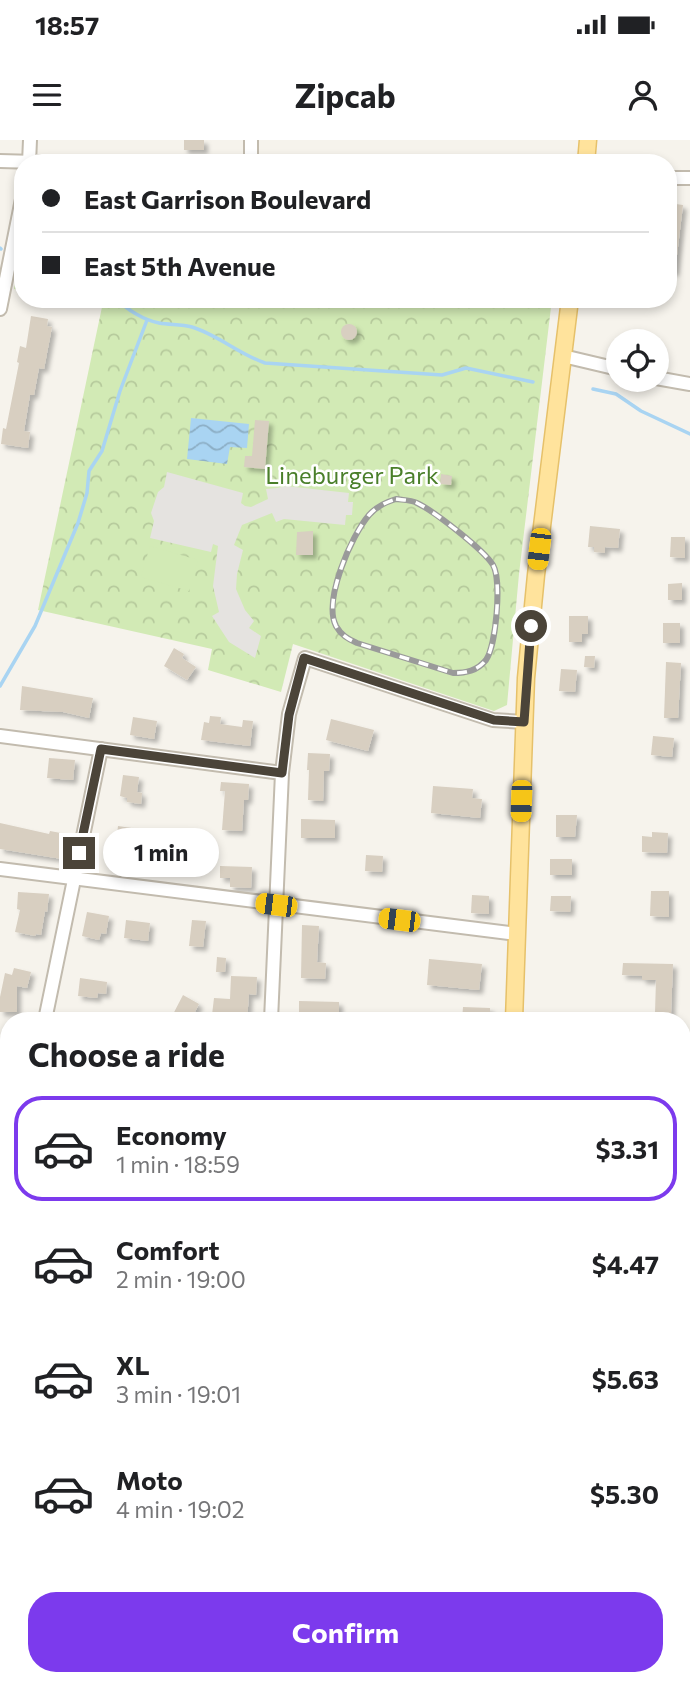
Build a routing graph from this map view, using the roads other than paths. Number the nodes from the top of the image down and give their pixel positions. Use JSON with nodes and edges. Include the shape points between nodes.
{"nodes":[{"id":1,"x":14,"y":239,"type":"edge"},
{"id":2,"x":569,"y":308,"type":"edge"},
{"id":3,"x":0,"y":309,"type":"edge"},
{"id":4,"x":563,"y":356,"type":"junction"},
{"id":5,"x":606,"y":366,"type":"edge"},
{"id":6,"x":669,"y":380,"type":"edge"},
{"id":7,"x":690,"y":384,"type":"edge"},
{"id":8,"x":524,"y":722,"type":"junction"},
{"id":9,"x":0,"y":736,"type":"edge"},
{"id":10,"x":101,"y":749,"type":"junction"},
{"id":11,"x":282,"y":773,"type":"junction"},
{"id":12,"x":0,"y":869,"type":"edge"},
{"id":13,"x":74,"y":878,"type":"junction"},
{"id":14,"x":276,"y":905,"type":"junction"},
{"id":15,"x":516,"y":934,"type":"junction"},
{"id":16,"x":47,"y":1012,"type":"edge"},
{"id":17,"x":271,"y":1012,"type":"edge"},
{"id":18,"x":514,"y":1012,"type":"edge"}],
"edges":[{"from":1,"to":3,"type":"street"},
{"from":2,"to":4,"type":"main road"},
{"from":4,"to":5,"type":"street"},
{"from":4,"to":8,"type":"main road","via":[[536,575]]},
{"from":6,"to":7,"type":"street"},
{"from":8,"to":11,"type":"street","via":[[494,720],[304,658],[289,715]]},
{"from":8,"to":15,"type":"main road"},
{"from":9,"to":10,"type":"street"},
{"from":10,"to":11,"type":"street"},
{"from":10,"to":13,"type":"street"},
{"from":11,"to":14,"type":"street"},
{"from":12,"to":13,"type":"street"},
{"from":13,"to":14,"type":"street"},
{"from":13,"to":16,"type":"street"},
{"from":14,"to":15,"type":"street"},
{"from":14,"to":17,"type":"street"},
{"from":15,"to":18,"type":"main road"}]}
